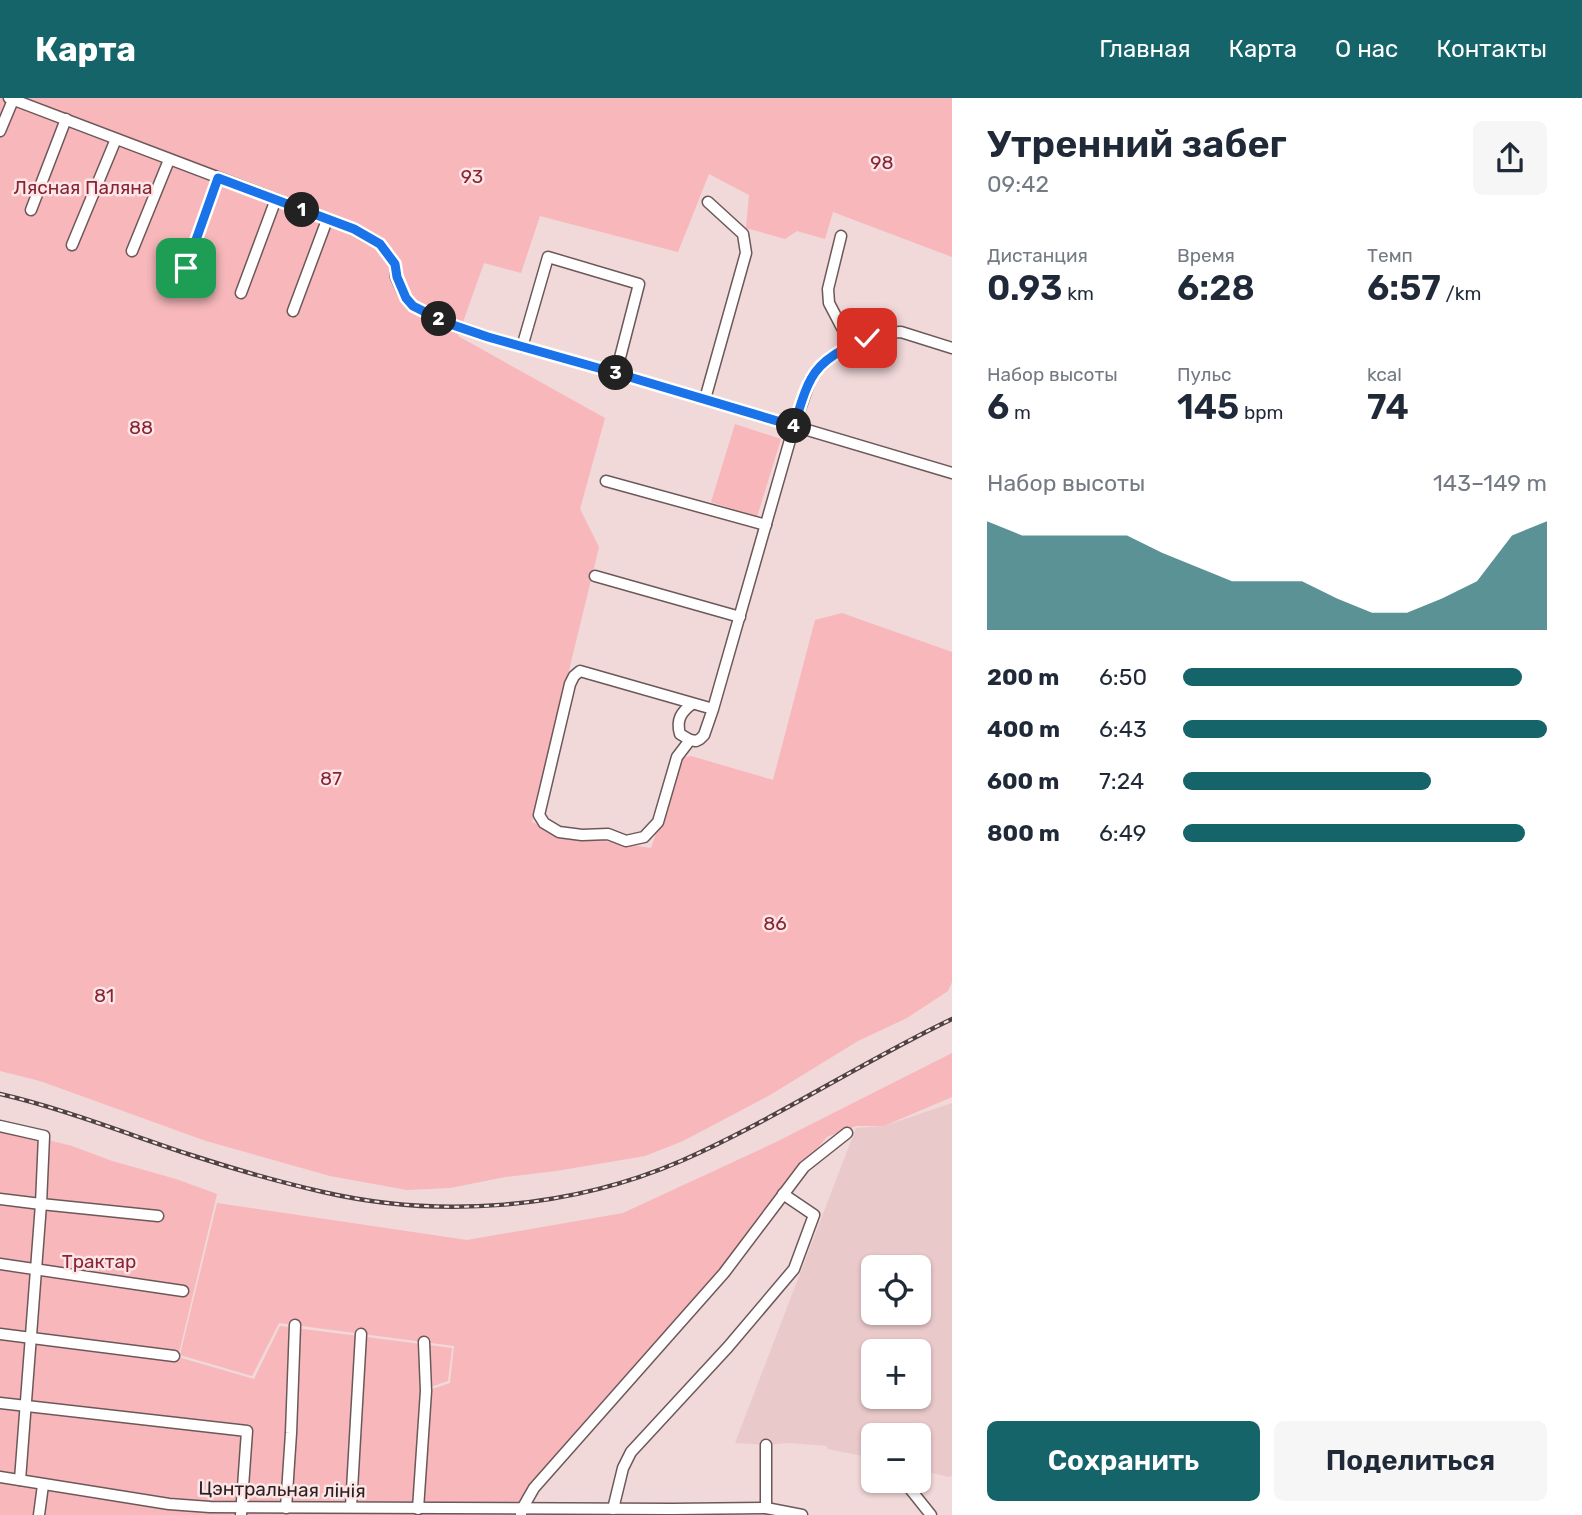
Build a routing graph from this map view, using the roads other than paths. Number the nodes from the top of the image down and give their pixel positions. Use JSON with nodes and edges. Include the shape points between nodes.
{"nodes":[{"id":1,"x":11,"y":99,"type":"edge"},
{"id":2,"x":66,"y":119,"type":"junction"},
{"id":3,"x":0,"y":131,"type":"edge"},
{"id":4,"x":116,"y":139,"type":"junction"},
{"id":5,"x":169,"y":160,"type":"junction"},
{"id":6,"x":218,"y":178,"type":"junction"},
{"id":7,"x":276,"y":199,"type":"junction"},
{"id":8,"x":708,"y":202,"type":"dead end"},
{"id":9,"x":31,"y":211,"type":"dead end"},
{"id":10,"x":327,"y":220,"type":"junction"},
{"id":11,"x":841,"y":236,"type":"dead end"},
{"id":12,"x":72,"y":245,"type":"dead end"},
{"id":13,"x":132,"y":251,"type":"dead end"},
{"id":14,"x":186,"y":268,"type":"dead end"},
{"id":15,"x":241,"y":293,"type":"dead end"},
{"id":16,"x":293,"y":311,"type":"dead end"},
{"id":17,"x":850,"y":345,"type":"junction"},
{"id":18,"x":522,"y":346,"type":"junction"},
{"id":19,"x":952,"y":348,"type":"edge"},
{"id":20,"x":616,"y":373,"type":"junction"},
{"id":21,"x":705,"y":399,"type":"junction"},
{"id":22,"x":794,"y":426,"type":"junction"},
{"id":23,"x":952,"y":472,"type":"edge"},
{"id":24,"x":606,"y":481,"type":"dead end"},
{"id":25,"x":766,"y":525,"type":"junction"},
{"id":26,"x":595,"y":576,"type":"dead end"},
{"id":27,"x":740,"y":617,"type":"junction"},
{"id":28,"x":692,"y":704,"type":"junction"},
{"id":29,"x":713,"y":709,"type":"junction"},
{"id":30,"x":690,"y":740,"type":"junction"},
{"id":31,"x":0,"y":1126,"type":"edge"},
{"id":32,"x":847,"y":1133,"type":"dead end"},
{"id":33,"x":783,"y":1194,"type":"junction"},
{"id":34,"x":0,"y":1199,"type":"edge"},
{"id":35,"x":41,"y":1204,"type":"junction"},
{"id":36,"x":159,"y":1216,"type":"dead end"},
{"id":37,"x":0,"y":1264,"type":"edge"},
{"id":38,"x":35,"y":1268,"type":"junction"},
{"id":39,"x":183,"y":1291,"type":"dead end"},
{"id":40,"x":295,"y":1325,"type":"dead end"},
{"id":41,"x":0,"y":1334,"type":"edge"},
{"id":42,"x":361,"y":1334,"type":"dead end"},
{"id":43,"x":30,"y":1338,"type":"junction"},
{"id":44,"x":424,"y":1342,"type":"dead end"},
{"id":45,"x":174,"y":1356,"type":"dead end"},
{"id":46,"x":0,"y":1403,"type":"edge"},
{"id":47,"x":26,"y":1407,"type":"junction"},
{"id":48,"x":766,"y":1444,"type":"dead end"},
{"id":49,"x":0,"y":1477,"type":"edge"},
{"id":50,"x":20,"y":1480,"type":"junction"},
{"id":51,"x":43,"y":1485,"type":"junction"},
{"id":52,"x":913,"y":1493,"type":"edge"},
{"id":53,"x":286,"y":1507,"type":"junction"},
{"id":54,"x":351,"y":1507,"type":"junction"},
{"id":55,"x":766,"y":1508,"type":"junction"},
{"id":56,"x":418,"y":1509,"type":"junction"},
{"id":57,"x":613,"y":1509,"type":"junction"},
{"id":58,"x":168,"y":1510,"type":"edge"},
{"id":59,"x":241,"y":1511,"type":"edge"},
{"id":60,"x":311,"y":1511,"type":"edge"},
{"id":61,"x":383,"y":1512,"type":"edge"},
{"id":62,"x":454,"y":1512,"type":"edge"},
{"id":63,"x":522,"y":1512,"type":"edge"},
{"id":64,"x":632,"y":1512,"type":"edge"},
{"id":65,"x":39,"y":1515,"type":"edge"},
{"id":66,"x":802,"y":1515,"type":"edge"},
{"id":67,"x":931,"y":1515,"type":"edge"}],
"edges":[{"from":1,"to":2,"type":"street"},
{"from":1,"to":3,"type":"street"},
{"from":2,"to":4,"type":"street"},
{"from":2,"to":9,"type":"street"},
{"from":4,"to":5,"type":"street"},
{"from":4,"to":12,"type":"street"},
{"from":5,"to":6,"type":"street"},
{"from":5,"to":13,"type":"street"},
{"from":6,"to":7,"type":"street"},
{"from":6,"to":14,"type":"street"},
{"from":7,"to":10,"type":"street"},
{"from":7,"to":15,"type":"street"},
{"from":8,"to":21,"type":"street","via":[[743,234],[746,253]]},
{"from":10,"to":16,"type":"street"},
{"from":10,"to":18,"type":"street","via":[[380,244],[395,264],[413,306],[440,320]]},
{"from":11,"to":17,"type":"street","via":[[829,303]]},
{"from":17,"to":19,"type":"street","via":[[879,333],[901,332]]},
{"from":17,"to":22,"type":"street","via":[[810,380]]},
{"from":18,"to":20,"type":"street"},
{"from":18,"to":20,"type":"street","via":[[548,257],[639,284]]},
{"from":20,"to":21,"type":"street"},
{"from":21,"to":22,"type":"street"},
{"from":22,"to":23,"type":"street"},
{"from":22,"to":25,"type":"street"},
{"from":24,"to":25,"type":"street"},
{"from":25,"to":27,"type":"street"},
{"from":26,"to":27,"type":"street"},
{"from":27,"to":29,"type":"street"},
{"from":28,"to":29,"type":"street"},
{"from":28,"to":30,"type":"street","via":[[678,722],[680,734]]},
{"from":28,"to":30,"type":"street","via":[[580,671],[570,684],[539,815],[559,832],[608,834],[626,841],[644,837],[658,822],[677,757]]},
{"from":29,"to":30,"type":"street","via":[[704,735]]},
{"from":31,"to":35,"type":"street","via":[[44,1136]]},
{"from":32,"to":33,"type":"street","via":[[804,1167]]},
{"from":33,"to":57,"type":"street","via":[[814,1215],[794,1269],[632,1451]]},
{"from":33,"to":63,"type":"street","via":[[724,1273],[534,1488]]},
{"from":34,"to":35,"type":"street"},
{"from":35,"to":36,"type":"street"},
{"from":35,"to":38,"type":"street"},
{"from":37,"to":38,"type":"street"},
{"from":38,"to":39,"type":"street"},
{"from":38,"to":43,"type":"street"},
{"from":40,"to":53,"type":"street"},
{"from":41,"to":43,"type":"street"},
{"from":42,"to":54,"type":"street"},
{"from":43,"to":45,"type":"street"},
{"from":43,"to":47,"type":"street"},
{"from":44,"to":56,"type":"street","via":[[426,1391]]},
{"from":46,"to":47,"type":"street"},
{"from":47,"to":50,"type":"street"},
{"from":47,"to":59,"type":"street","via":[[247,1432]]},
{"from":48,"to":55,"type":"street"},
{"from":49,"to":50,"type":"street","name":"Цэнтральная лінія"},
{"from":50,"to":51,"type":"street","name":"Цэнтральная лінія"},
{"from":51,"to":58,"type":"street","name":"Цэнтральная лінія"},
{"from":51,"to":65,"type":"street"},
{"from":52,"to":67,"type":"street"},
{"from":53,"to":59,"type":"street","name":"Цэнтральная лінія"},
{"from":53,"to":60,"type":"street","name":"Цэнтральная лінія"},
{"from":54,"to":60,"type":"street","name":"Цэнтральная лінія"},
{"from":54,"to":61,"type":"street","name":"Цэнтральная лінія"},
{"from":55,"to":64,"type":"street","name":"Цэнтральная лінія"},
{"from":55,"to":66,"type":"street","name":"Цэнтральная лінія"},
{"from":56,"to":61,"type":"street","name":"Цэнтральная лінія"},
{"from":56,"to":62,"type":"street","name":"Цэнтральная лінія"},
{"from":57,"to":63,"type":"street","name":"Цэнтральная лінія"},
{"from":57,"to":64,"type":"street","name":"Цэнтральная лінія"},
{"from":58,"to":59,"type":"street","name":"Цэнтральная лінія"},
{"from":62,"to":63,"type":"street","name":"Цэнтральная лінія"}]}
